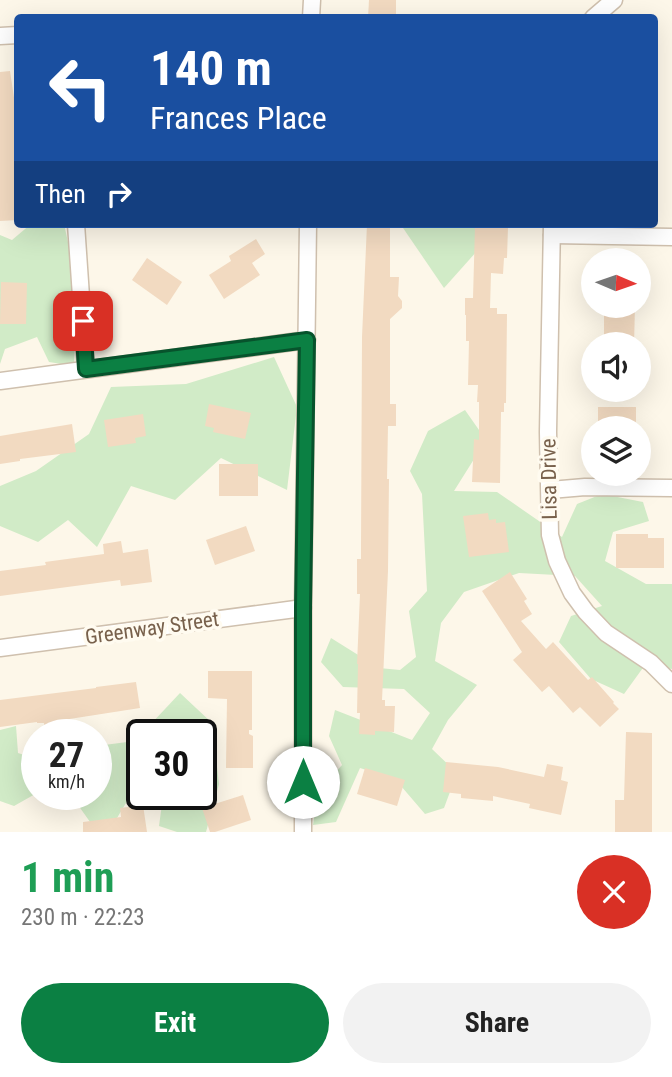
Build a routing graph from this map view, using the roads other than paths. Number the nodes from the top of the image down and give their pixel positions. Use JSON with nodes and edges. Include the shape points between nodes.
{"nodes":[{"id":1,"x":614,"y":0,"type":"edge"},
{"id":2,"x":598,"y":14,"type":"edge"},
{"id":3,"x":76,"y":228,"type":"edge"},
{"id":4,"x":308,"y":228,"type":"edge"},
{"id":5,"x":552,"y":230,"type":"edge"},
{"id":6,"x":672,"y":237,"type":"edge"},
{"id":7,"x":307,"y":340,"type":"junction"},
{"id":8,"x":86,"y":369,"type":"junction"},
{"id":9,"x":0,"y":381,"type":"edge"},
{"id":10,"x":672,"y":488,"type":"edge"},
{"id":11,"x":550,"y":490,"type":"junction"},
{"id":12,"x":303,"y":608,"type":"junction"},
{"id":13,"x":0,"y":648,"type":"edge"},
{"id":14,"x":672,"y":684,"type":"edge"},
{"id":15,"x":303,"y":832,"type":"edge"}],
"edges":[{"from":1,"to":2,"type":"street"},
{"from":3,"to":8,"type":"street"},
{"from":4,"to":7,"type":"street"},
{"from":5,"to":6,"type":"street"},
{"from":5,"to":11,"type":"street","name":"Lisa Drive"},
{"from":7,"to":8,"type":"street"},
{"from":7,"to":12,"type":"street"},
{"from":8,"to":9,"type":"street"},
{"from":10,"to":11,"type":"street"},
{"from":11,"to":14,"type":"street","name":"Lisa Drive","via":[[550,535],[572,593],[606,633],[651,663]]},
{"from":12,"to":13,"type":"street","name":"Greenway Street"},
{"from":12,"to":15,"type":"street"}]}
